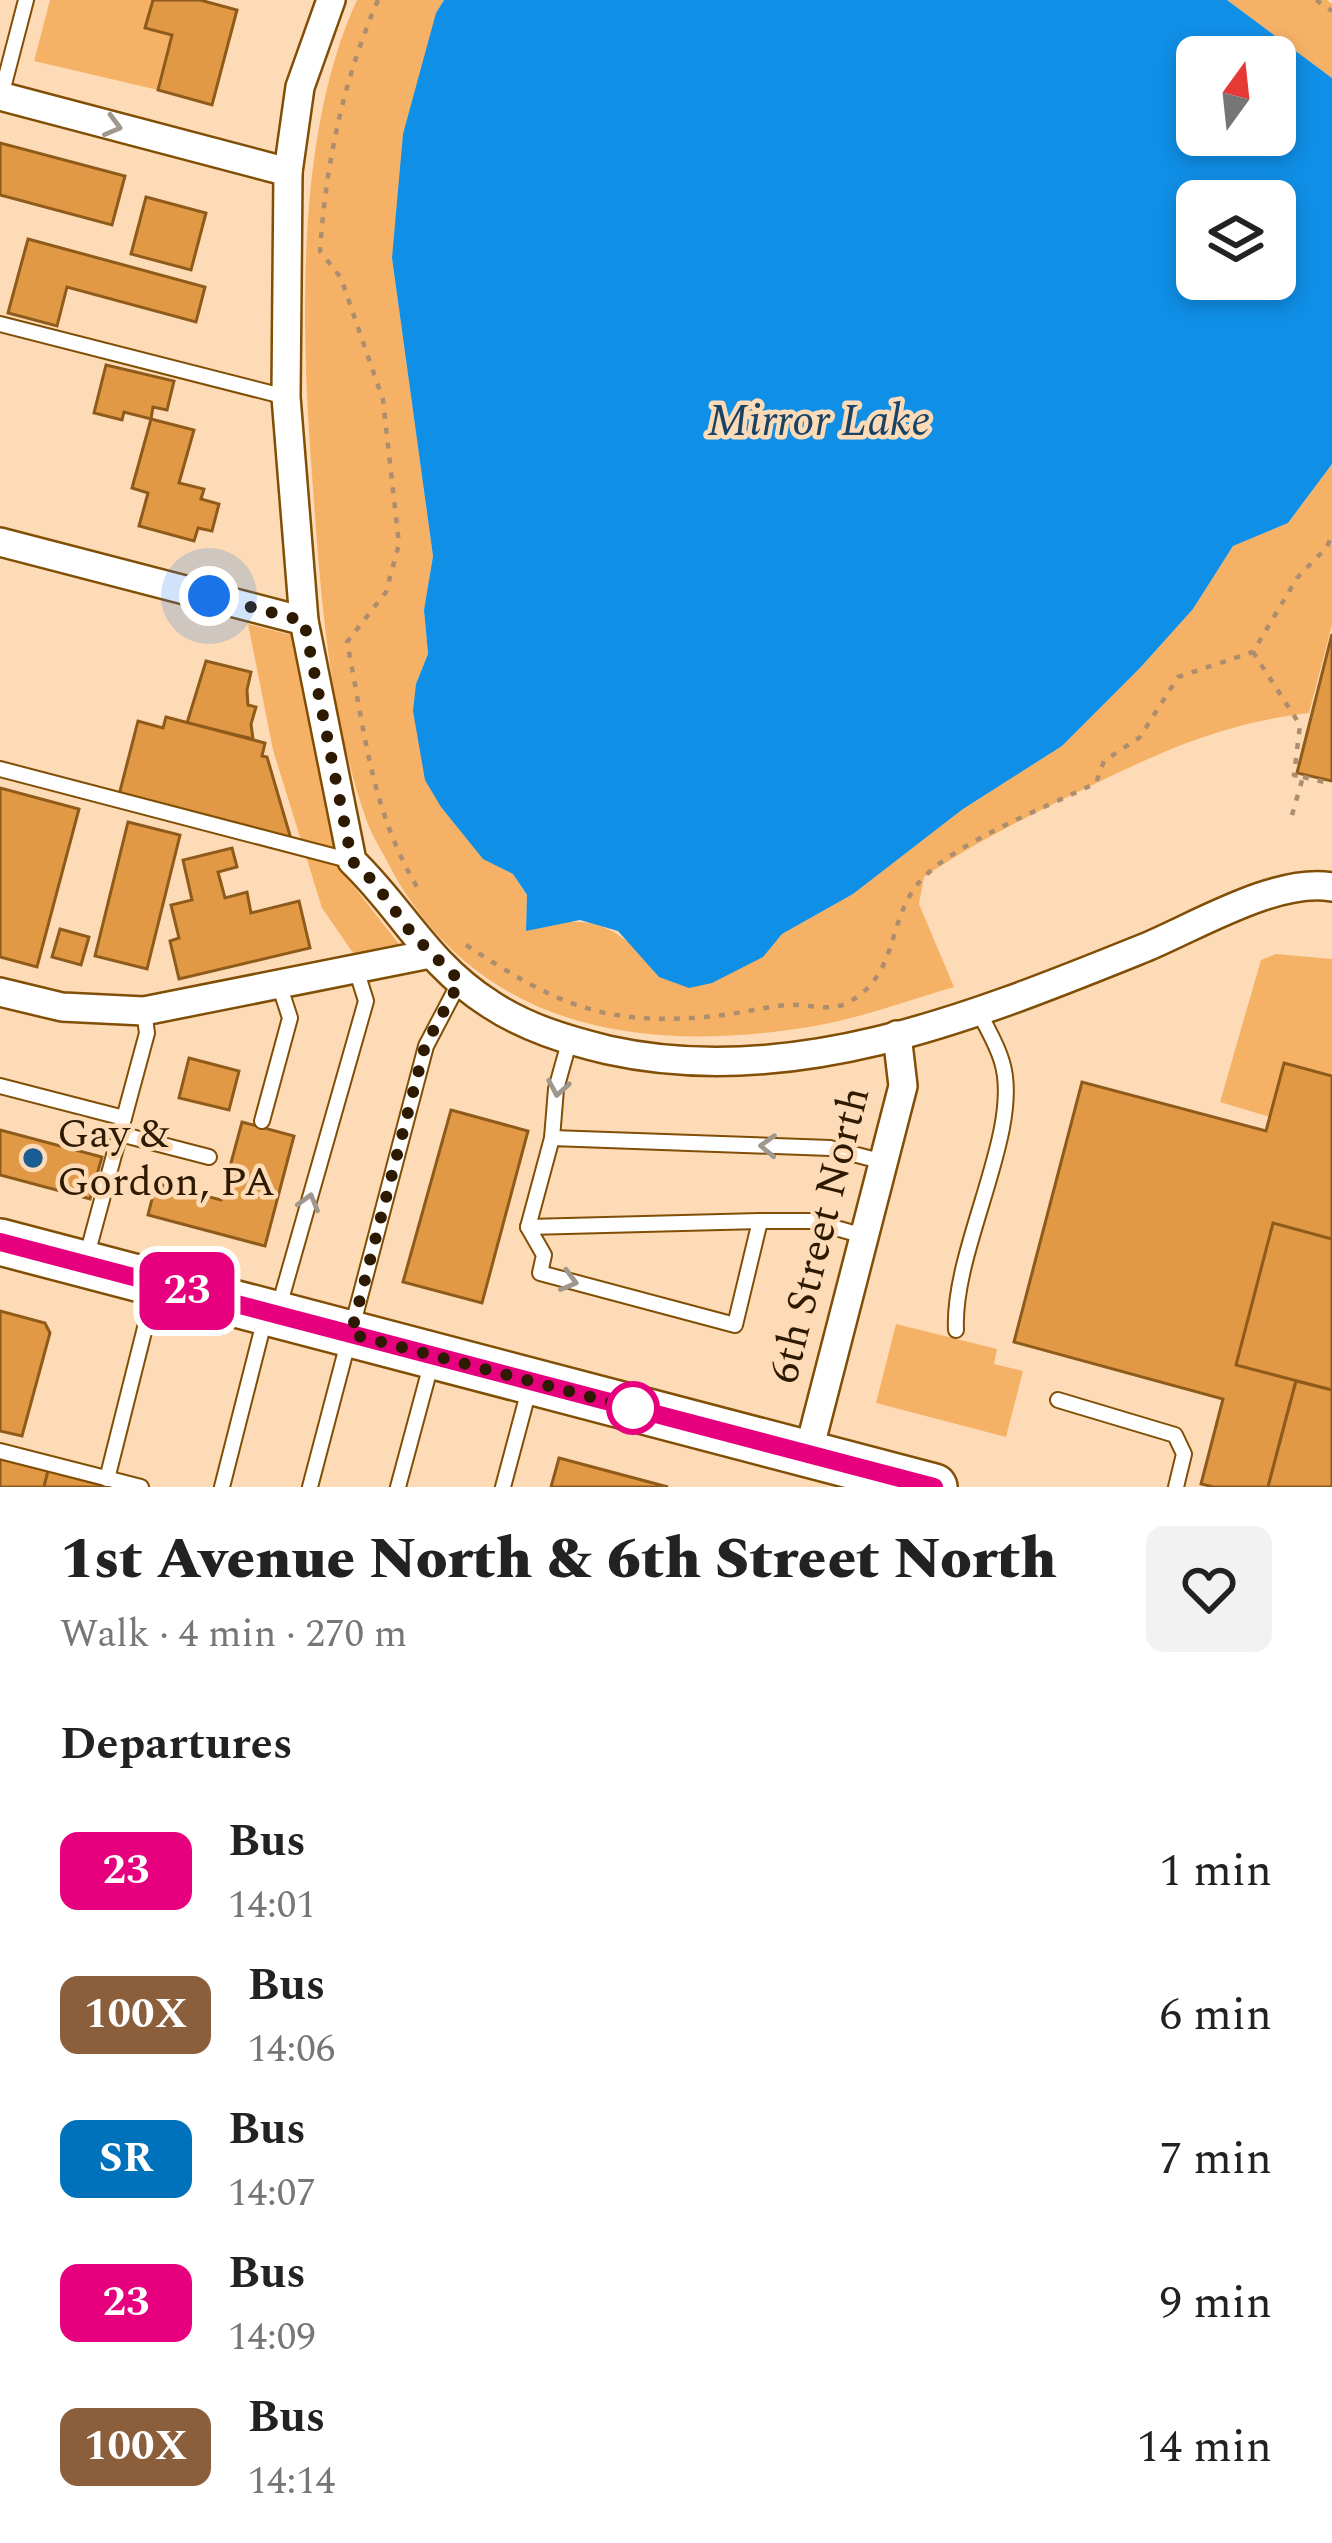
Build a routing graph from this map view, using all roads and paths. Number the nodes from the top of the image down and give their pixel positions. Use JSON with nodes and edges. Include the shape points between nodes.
{"nodes":[{"id":1,"x":26,"y":0,"type":"edge"},
{"id":2,"x":332,"y":0,"type":"edge"},
{"id":3,"x":378,"y":0,"type":"edge"},
{"id":4,"x":1316,"y":0,"type":"edge"},
{"id":5,"x":1332,"y":11,"type":"edge"},
{"id":6,"x":1,"y":96,"type":"edge"},
{"id":7,"x":288,"y":172,"type":"junction"},
{"id":8,"x":0,"y":323,"type":"edge"},
{"id":9,"x":286,"y":397,"type":"junction"},
{"id":10,"x":1332,"y":535,"type":"edge"},
{"id":11,"x":0,"y":542,"type":"edge"},
{"id":12,"x":304,"y":621,"type":"junction"},
{"id":13,"x":1253,"y":652,"type":"junction"},
{"id":14,"x":0,"y":769,"type":"edge"},
{"id":15,"x":1303,"y":777,"type":"junction"},
{"id":16,"x":1332,"y":784,"type":"edge"},
{"id":17,"x":1290,"y":822,"type":"dead end"},
{"id":18,"x":352,"y":861,"type":"junction"},
{"id":19,"x":1332,"y":887,"type":"edge"},
{"id":20,"x":424,"y":899,"type":"dead end"},
{"id":21,"x":466,"y":946,"type":"dead end"},
{"id":22,"x":430,"y":954,"type":"junction"},
{"id":23,"x":356,"y":969,"type":"junction"},
{"id":24,"x":460,"y":981,"type":"junction"},
{"id":25,"x":280,"y":984,"type":"junction"},
{"id":26,"x":0,"y":992,"type":"edge"},
{"id":27,"x":144,"y":1010,"type":"junction"},
{"id":28,"x":978,"y":1010,"type":"junction"},
{"id":29,"x":897,"y":1035,"type":"junction"},
{"id":30,"x":570,"y":1039,"type":"junction"},
{"id":31,"x":0,"y":1086,"type":"edge"},
{"id":32,"x":262,"y":1121,"type":"dead end"},
{"id":33,"x":122,"y":1126,"type":"junction"},
{"id":34,"x":553,"y":1138,"type":"junction"},
{"id":35,"x":209,"y":1157,"type":"dead end"},
{"id":36,"x":884,"y":1162,"type":"junction"},
{"id":37,"x":760,"y":1221,"type":"junction"},
{"id":38,"x":528,"y":1227,"type":"junction"},
{"id":39,"x":864,"y":1236,"type":"junction"},
{"id":40,"x":0,"y":1242,"type":"edge"},
{"id":41,"x":85,"y":1264,"type":"junction"},
{"id":42,"x":156,"y":1283,"type":"junction"},
{"id":43,"x":272,"y":1313,"type":"junction"},
{"id":44,"x":956,"y":1330,"type":"dead end"},
{"id":45,"x":351,"y":1334,"type":"junction"},
{"id":46,"x":433,"y":1356,"type":"junction"},
{"id":47,"x":531,"y":1382,"type":"junction"},
{"id":48,"x":1058,"y":1400,"type":"dead end"},
{"id":49,"x":0,"y":1451,"type":"edge"},
{"id":50,"x":808,"y":1454,"type":"junction"},
{"id":51,"x":107,"y":1479,"type":"junction"},
{"id":52,"x":141,"y":1487,"type":"edge"},
{"id":53,"x":221,"y":1487,"type":"edge"},
{"id":54,"x":310,"y":1487,"type":"edge"},
{"id":55,"x":398,"y":1487,"type":"edge"},
{"id":56,"x":503,"y":1487,"type":"edge"},
{"id":57,"x":934,"y":1487,"type":"edge"},
{"id":58,"x":1176,"y":1487,"type":"edge"}],
"edges":[{"from":1,"to":6,"type":"lane"},
{"from":2,"to":7,"type":"street","via":[[300,87]]},
{"from":3,"to":20,"type":"path","via":[[352,60],[328,165],[320,251],[341,278],[383,400],[399,544],[386,592],[347,642],[372,781],[393,847]]},
{"from":4,"to":5,"type":"path"},
{"from":6,"to":7,"type":"street","one_way":true},
{"from":7,"to":9,"type":"street"},
{"from":8,"to":9,"type":"lane"},
{"from":9,"to":12,"type":"street"},
{"from":10,"to":13,"type":"path"},
{"from":11,"to":12,"type":"street"},
{"from":12,"to":18,"type":"street"},
{"from":13,"to":15,"type":"path","via":[[1300,724],[1294,775]]},
{"from":13,"to":21,"type":"path","via":[[1178,677],[1140,737],[1104,760],[1096,783],[978,840],[924,877],[901,906],[886,969],[848,1004],[660,1020],[606,1016],[566,1004]]},
{"from":14,"to":18,"type":"lane"},
{"from":15,"to":16,"type":"path"},
{"from":15,"to":17,"type":"path"},
{"from":18,"to":22,"type":"street"},
{"from":19,"to":28,"type":"street","via":[[1303,886],[1248,903]]},
{"from":22,"to":23,"type":"street"},
{"from":22,"to":24,"type":"street"},
{"from":23,"to":25,"type":"street"},
{"from":43,"to":23,"type":"lane","one_way":true,"via":[[366,1000]]},
{"from":24,"to":30,"type":"street","via":[[514,1018]]},
{"from":24,"to":45,"type":"lane","via":[[425,1046]]},
{"from":25,"to":27,"type":"street"},
{"from":25,"to":32,"type":"lane","via":[[290,1018]]},
{"from":26,"to":27,"type":"street","via":[[62,1007]]},
{"from":27,"to":33,"type":"lane","via":[[147,1034]]},
{"from":28,"to":29,"type":"street"},
{"from":28,"to":44,"type":"lane","via":[[1002,1060],[1005,1106],[956,1288]]},
{"from":29,"to":30,"type":"street","via":[[735,1064]]},
{"from":29,"to":36,"type":"street","name":"6th Street North","via":[[903,1086]]},
{"from":30,"to":34,"type":"lane","one_way":true},
{"from":31,"to":33,"type":"lane"},
{"from":33,"to":35,"type":"lane"},
{"from":33,"to":41,"type":"lane"},
{"from":36,"to":34,"type":"lane","one_way":true,"via":[[830,1148]]},
{"from":34,"to":38,"type":"lane"},
{"from":36,"to":39,"type":"street","name":"6th Street North"},
{"from":37,"to":38,"type":"lane"},
{"from":38,"to":37,"type":"lane","one_way":true,"via":[[544,1255],[539,1273],[734,1325]]},
{"from":37,"to":39,"type":"lane","via":[[811,1221]]},
{"from":39,"to":50,"type":"street","name":"6th Street North"},
{"from":40,"to":41,"type":"main road"},
{"from":41,"to":42,"type":"main road"},
{"from":42,"to":43,"type":"main road"},
{"from":42,"to":51,"type":"lane"},
{"from":43,"to":45,"type":"main road"},
{"from":43,"to":53,"type":"lane"},
{"from":45,"to":46,"type":"main road"},
{"from":45,"to":54,"type":"lane"},
{"from":46,"to":47,"type":"main road"},
{"from":46,"to":55,"type":"lane"},
{"from":47,"to":50,"type":"main road"},
{"from":47,"to":56,"type":"lane"},
{"from":48,"to":58,"type":"lane","via":[[1175,1435],[1184,1454]]},
{"from":49,"to":51,"type":"lane"},
{"from":50,"to":57,"type":"main road"},
{"from":51,"to":52,"type":"lane"}]}
